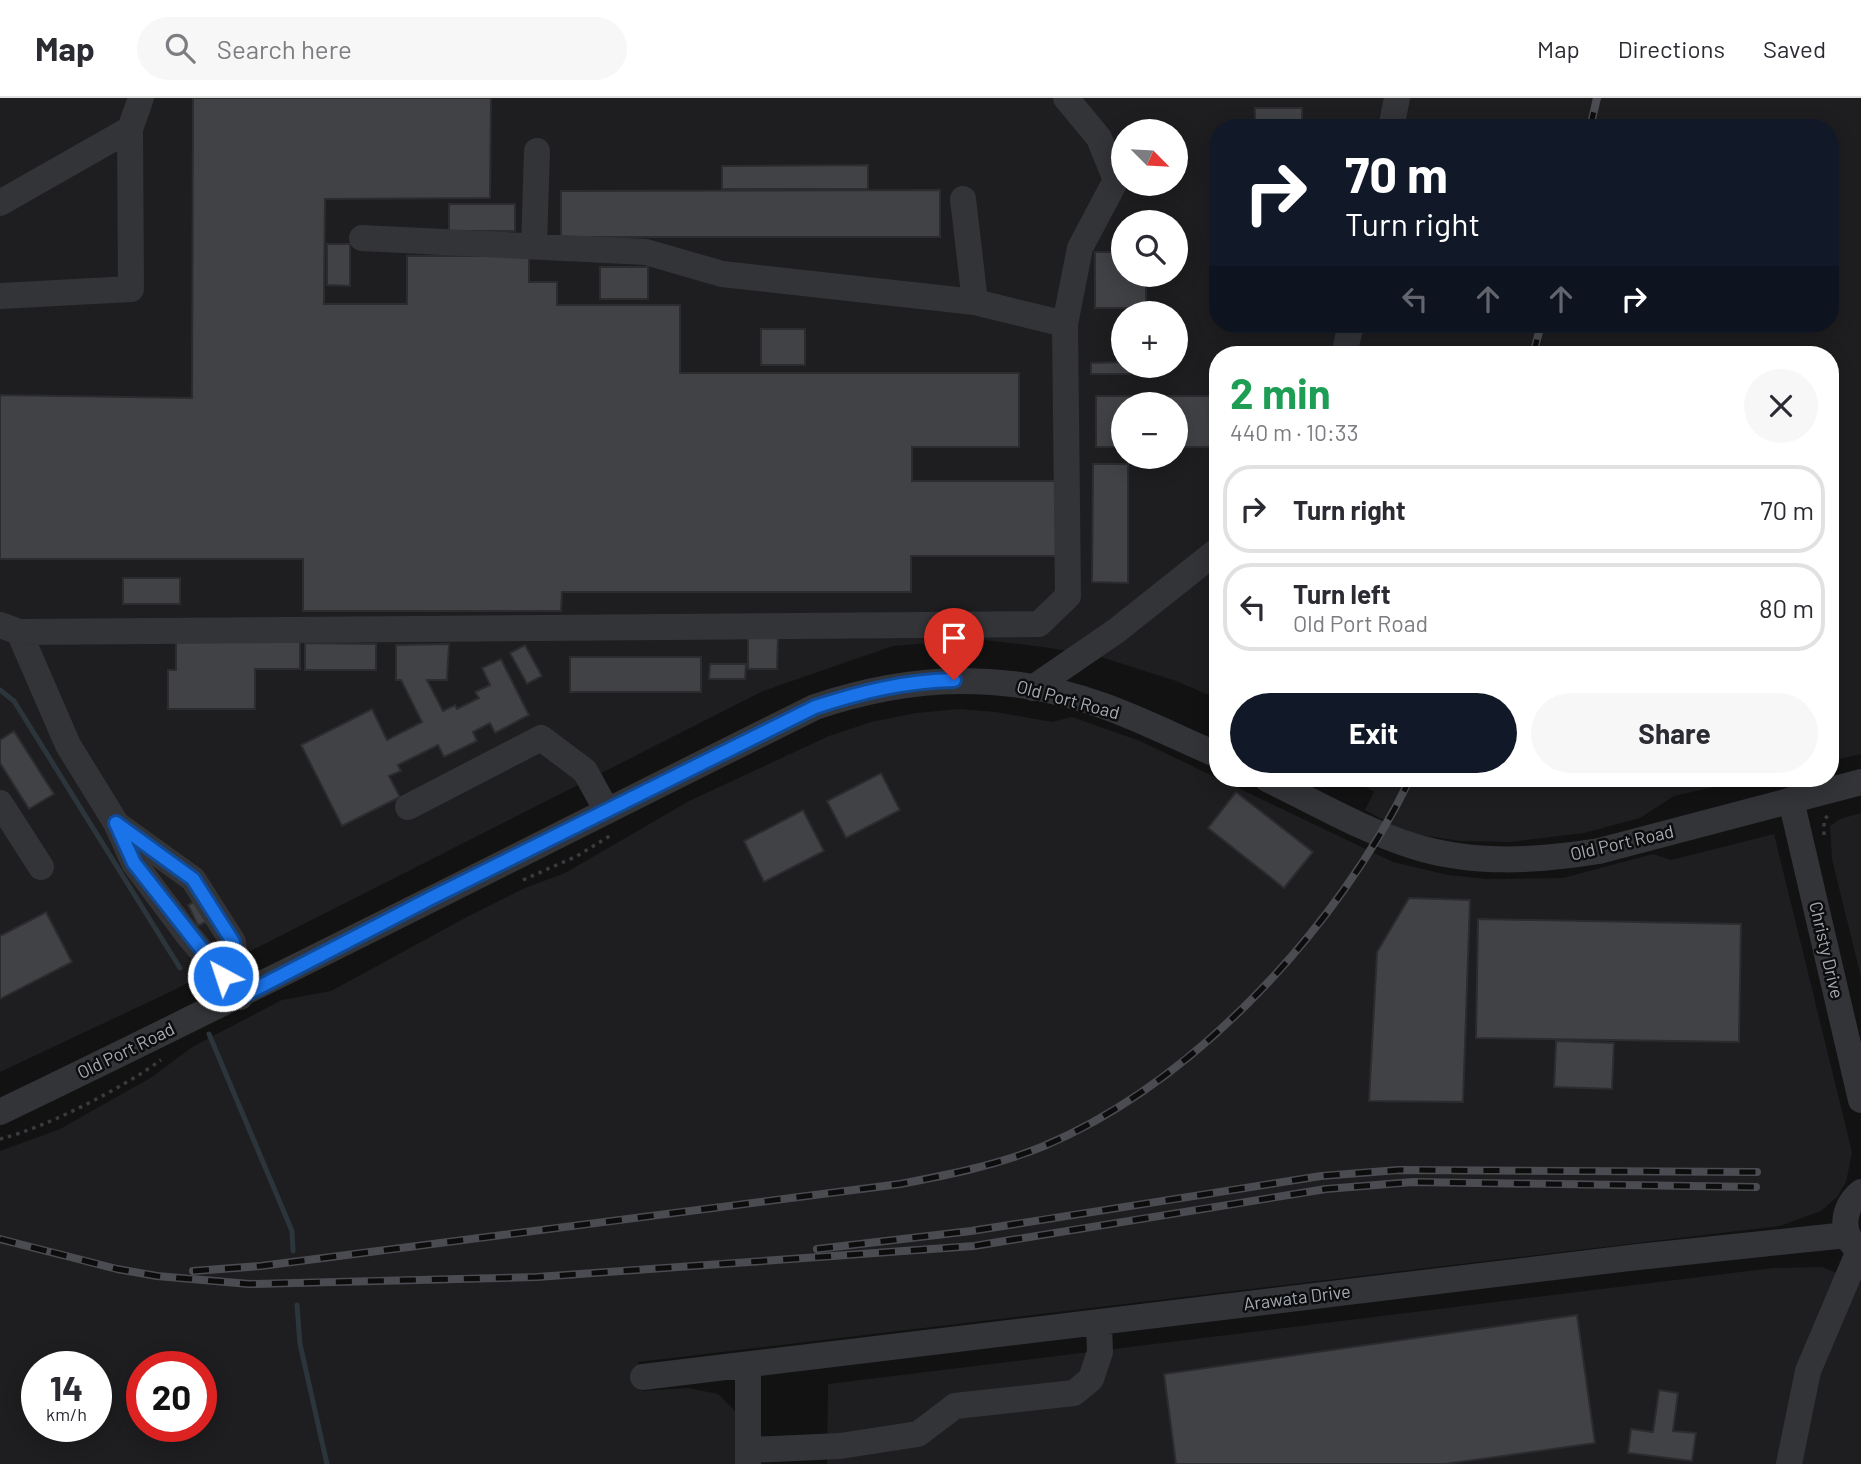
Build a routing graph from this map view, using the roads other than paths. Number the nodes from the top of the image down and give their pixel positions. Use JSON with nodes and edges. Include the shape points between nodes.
{"nodes":[{"id":1,"x":141,"y":98,"type":"edge"},
{"id":2,"x":1066,"y":98,"type":"edge"},
{"id":3,"x":1397,"y":98,"type":"edge"},
{"id":4,"x":1393,"y":119,"type":"edge"},
{"id":5,"x":130,"y":129,"type":"junction"},
{"id":6,"x":537,"y":151,"type":"dead end"},
{"id":7,"x":963,"y":199,"type":"dead end"},
{"id":8,"x":0,"y":204,"type":"edge"},
{"id":9,"x":362,"y":238,"type":"dead end"},
{"id":10,"x":534,"y":246,"type":"junction"},
{"id":11,"x":0,"y":296,"type":"edge"},
{"id":12,"x":975,"y":302,"type":"junction"},
{"id":13,"x":1065,"y":324,"type":"junction"},
{"id":14,"x":1209,"y":557,"type":"edge"},
{"id":15,"x":10,"y":629,"type":"edge"},
{"id":16,"x":1033,"y":688,"type":"junction"},
{"id":17,"x":1209,"y":751,"type":"edge"},
{"id":18,"x":1861,"y":782,"type":"edge"},
{"id":19,"x":1284,"y":787,"type":"edge"},
{"id":20,"x":1791,"y":800,"type":"junction"},
{"id":21,"x":0,"y":803,"type":"edge"},
{"id":22,"x":408,"y":807,"type":"dead end"},
{"id":23,"x":614,"y":820,"type":"junction"},
{"id":24,"x":116,"y":823,"type":"junction"},
{"id":25,"x":41,"y":867,"type":"dead end"},
{"id":26,"x":240,"y":997,"type":"junction"},
{"id":27,"x":1861,"y":1100,"type":"edge"},
{"id":28,"x":0,"y":1112,"type":"edge"},
{"id":29,"x":1861,"y":1192,"type":"edge"},
{"id":30,"x":1856,"y":1246,"type":"edge"},
{"id":31,"x":1099,"y":1322,"type":"junction"},
{"id":32,"x":748,"y":1366,"type":"junction"},
{"id":33,"x":643,"y":1377,"type":"dead end"},
{"id":34,"x":748,"y":1457,"type":"edge"},
{"id":35,"x":1788,"y":1464,"type":"edge"}],
"edges":[{"from":1,"to":5,"type":"street"},
{"from":2,"to":13,"type":"street","via":[[1099,138],[1116,180],[1080,248]]},
{"from":3,"to":4,"type":"street"},
{"from":5,"to":8,"type":"street"},
{"from":5,"to":11,"type":"street","via":[[131,289]]},
{"from":6,"to":10,"type":"street"},
{"from":7,"to":12,"type":"street"},
{"from":9,"to":10,"type":"street"},
{"from":10,"to":12,"type":"street","via":[[646,252],[722,274]]},
{"from":12,"to":13,"type":"street"},
{"from":13,"to":15,"type":"street","via":[[1068,596],[1039,624]]},
{"from":14,"to":16,"type":"street","via":[[1116,631]]},
{"from":15,"to":24,"type":"street","via":[[68,745]]},
{"from":16,"to":17,"type":"street","name":"Old Port Road","via":[[1103,706]]},
{"from":16,"to":23,"type":"street","name":"Old Port Road","via":[[954,680],[860,692],[815,707]]},
{"from":18,"to":20,"type":"street","name":"Old Port Road"},
{"from":19,"to":20,"type":"street","name":"Old Port Road","via":[[1411,846],[1502,860],[1598,851]]},
{"from":20,"to":27,"type":"street","name":"Christy Drive"},
{"from":21,"to":25,"type":"street"},
{"from":22,"to":23,"type":"street","via":[[541,738],[585,771]]},
{"from":23,"to":26,"type":"street","name":"Old Port Road"},
{"from":24,"to":26,"type":"street","via":[[134,863]]},
{"from":24,"to":26,"type":"street","via":[[193,879],[233,942]]},
{"from":26,"to":28,"type":"street","name":"Old Port Road"},
{"from":29,"to":30,"type":"street","via":[[1851,1202],[1844,1224]]},
{"from":30,"to":31,"type":"street","name":"Arawata Drive","via":[[1624,1258]]},
{"from":30,"to":35,"type":"street","via":[[1808,1371]]},
{"from":31,"to":32,"type":"street","name":"Arawata Drive"},
{"from":31,"to":34,"type":"street","via":[[1100,1352],[1091,1379],[1073,1393],[955,1406],[918,1434]]},
{"from":32,"to":33,"type":"street","name":"Arawata Drive"},
{"from":32,"to":34,"type":"street"}]}
